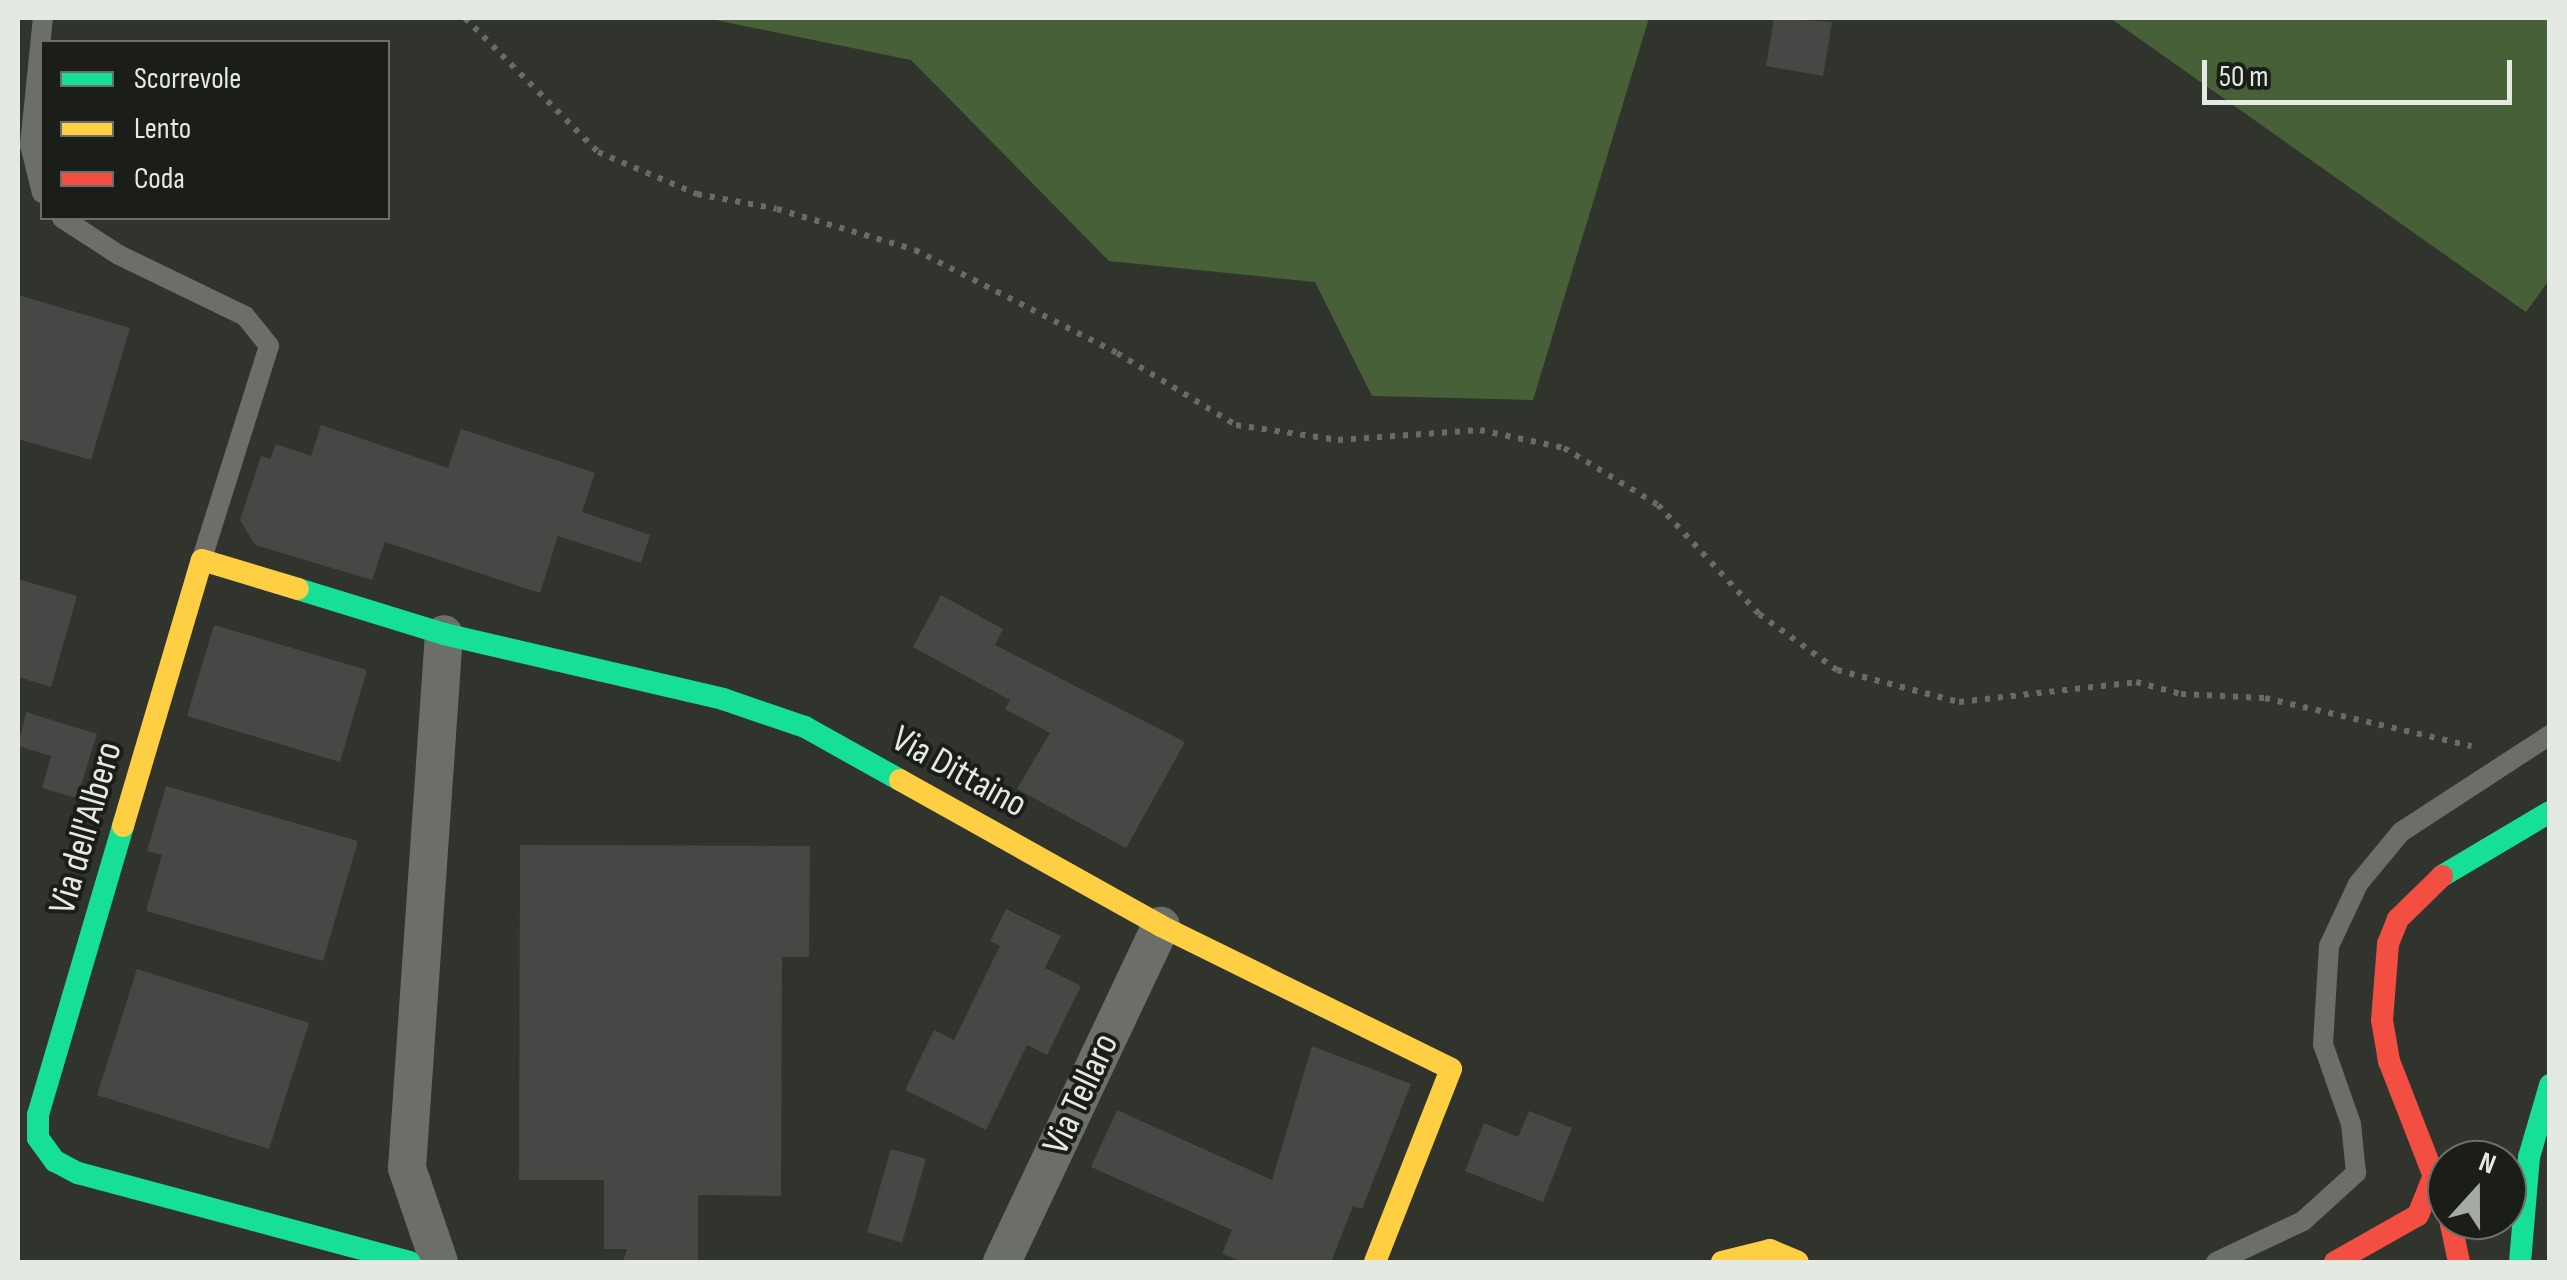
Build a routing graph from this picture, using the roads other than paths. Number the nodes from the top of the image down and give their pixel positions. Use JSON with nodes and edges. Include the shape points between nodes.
{"nodes":[{"id":1,"x":40,"y":48,"type":"edge"},
{"id":2,"x":40,"y":185,"type":"edge"},
{"id":3,"x":65,"y":220,"type":"edge"},
{"id":4,"x":202,"y":560,"type":"junction"},
{"id":5,"x":444,"y":634,"type":"junction"},
{"id":6,"x":2550,"y":735,"type":"edge"},
{"id":7,"x":2550,"y":812,"type":"edge"},
{"id":8,"x":1161,"y":926,"type":"junction"},
{"id":9,"x":2550,"y":1085,"type":"edge"},
{"id":10,"x":2427,"y":1156,"type":"edge"},
{"id":11,"x":2427,"y":1192,"type":"edge"},
{"id":12,"x":409,"y":1262,"type":"edge"},
{"id":13,"x":439,"y":1262,"type":"edge"},
{"id":14,"x":1002,"y":1262,"type":"edge"},
{"id":15,"x":1376,"y":1262,"type":"edge"},
{"id":16,"x":1722,"y":1262,"type":"edge"},
{"id":17,"x":1798,"y":1262,"type":"edge"},
{"id":18,"x":2216,"y":1262,"type":"edge"},
{"id":19,"x":2336,"y":1262,"type":"edge"},
{"id":20,"x":2520,"y":1262,"type":"edge"}],
"edges":[{"from":1,"to":2,"type":"lane","via":[[30,146]]},
{"from":3,"to":4,"type":"lane","via":[[120,256],[245,316],[269,346]]},
{"from":4,"to":5,"type":"street","name":"Via Dittaino"},
{"from":4,"to":12,"type":"street","name":"Via dell'Albero","via":[[38,1115],[38,1138],[55,1161],[78,1174]]},
{"from":5,"to":8,"type":"street","name":"Via Dittaino","via":[[723,698],[805,727]]},
{"from":5,"to":13,"type":"street","via":[[407,1168]]},
{"from":6,"to":18,"type":"lane","via":[[2401,832],[2358,884],[2329,946],[2323,1044],[2351,1124],[2356,1174],[2303,1222]]},
{"from":7,"to":10,"type":"street","via":[[2430,883],[2398,919],[2388,944],[2382,1006],[2389,1061]]},
{"from":8,"to":14,"type":"street","name":"Via Tellaro"},
{"from":8,"to":15,"type":"street","name":"Via Dittaino","via":[[1451,1069]]},
{"from":9,"to":20,"type":"street","via":[[2529,1157]]},
{"from":11,"to":19,"type":"street","via":[[2418,1215]]},
{"from":16,"to":17,"type":"street","via":[[1770,1250]]}]}
